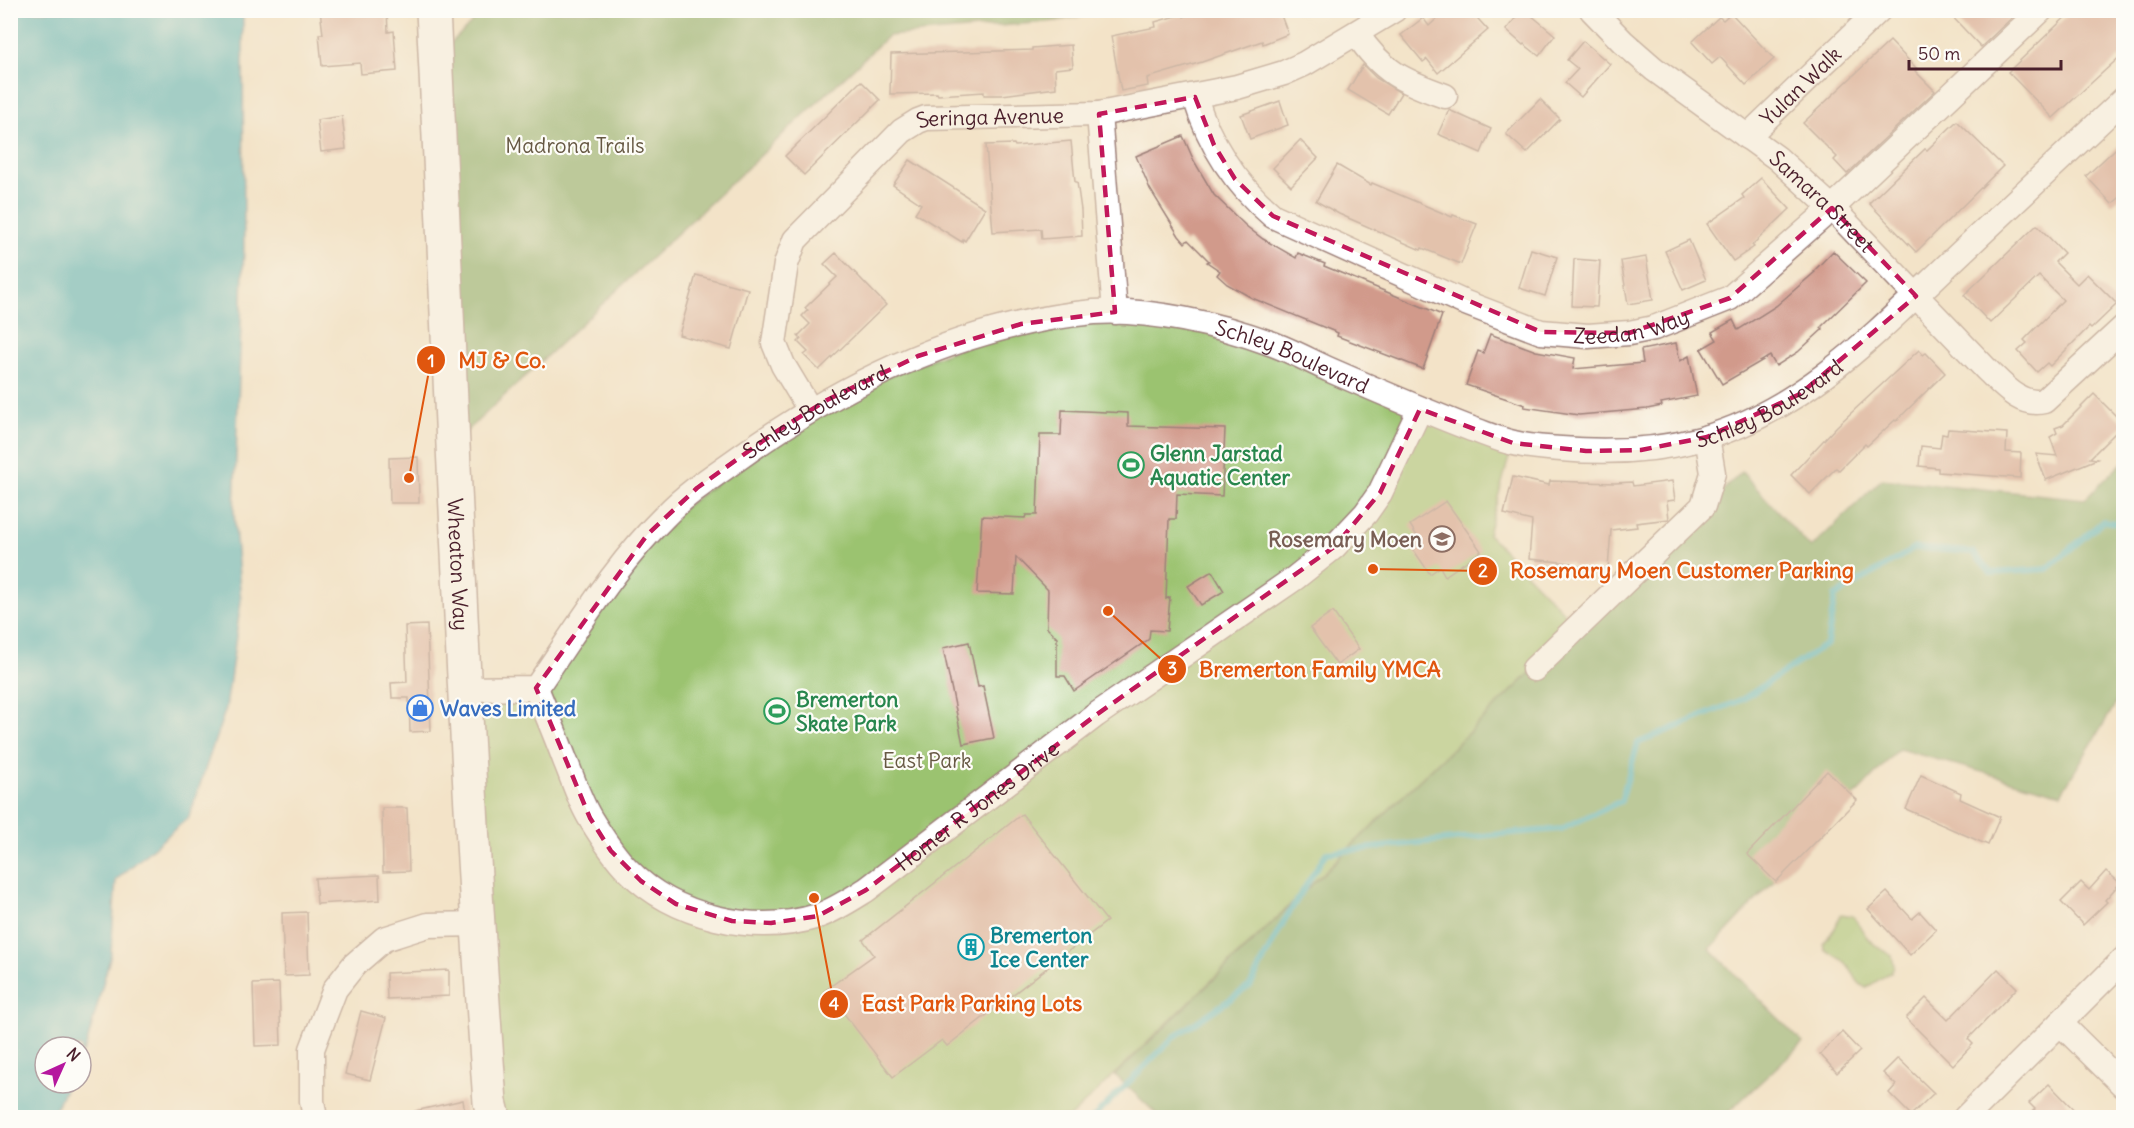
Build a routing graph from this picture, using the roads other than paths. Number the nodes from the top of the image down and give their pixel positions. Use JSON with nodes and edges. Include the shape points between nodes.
{"nodes":[{"id":1,"x":433,"y":10,"type":"edge"},
{"id":2,"x":1394,"y":10,"type":"edge"},
{"id":3,"x":1592,"y":10,"type":"edge"},
{"id":4,"x":1879,"y":10,"type":"edge"},
{"id":5,"x":2041,"y":10,"type":"edge"},
{"id":6,"x":1357,"y":34,"type":"junction"},
{"id":7,"x":1445,"y":96,"type":"dead end"},
{"id":8,"x":1195,"y":97,"type":"junction"},
{"id":9,"x":2124,"y":99,"type":"edge"},
{"id":10,"x":1099,"y":114,"type":"junction"},
{"id":11,"x":1747,"y":137,"type":"junction"},
{"id":12,"x":1832,"y":208,"type":"junction"},
{"id":13,"x":1916,"y":296,"type":"junction"},
{"id":14,"x":1115,"y":312,"type":"junction"},
{"id":15,"x":2124,"y":327,"type":"edge"},
{"id":16,"x":810,"y":410,"type":"junction"},
{"id":17,"x":1420,"y":410,"type":"junction"},
{"id":18,"x":1707,"y":437,"type":"junction"},
{"id":19,"x":1534,"y":669,"type":"dead end"},
{"id":20,"x":536,"y":688,"type":"junction"},
{"id":21,"x":464,"y":689,"type":"junction"},
{"id":22,"x":479,"y":924,"type":"junction"},
{"id":23,"x":2124,"y":959,"type":"edge"},
{"id":24,"x":2060,"y":1023,"type":"junction"},
{"id":25,"x":2124,"y":1086,"type":"edge"},
{"id":26,"x":315,"y":1118,"type":"edge"},
{"id":27,"x":494,"y":1118,"type":"edge"},
{"id":28,"x":1965,"y":1118,"type":"edge"}],
"edges":[{"from":1,"to":21,"type":"main road","name":"Wheaton Way"},
{"from":2,"to":6,"type":"street","name":"Seringa Avenue"},
{"from":3,"to":11,"type":"street","name":"Samara Street","via":[[1654,69]]},
{"from":4,"to":11,"type":"street","name":"Yulan Walk"},
{"from":5,"to":12,"type":"street","name":"Zeedan Way"},
{"from":6,"to":7,"type":"street","via":[[1381,66],[1409,83]]},
{"from":6,"to":8,"type":"street","name":"Seringa Avenue","via":[[1284,73]]},
{"from":8,"to":10,"type":"street","name":"Seringa Avenue"},
{"from":8,"to":12,"type":"street","name":"Zeedan Way","via":[[1214,146],[1235,179],[1273,216],[1541,332],[1588,336],[1629,333],[1671,322],[1730,298]]},
{"from":9,"to":13,"type":"street","name":"Schley Boulevard"},
{"from":10,"to":14,"type":"street"},
{"from":10,"to":16,"type":"street","name":"Seringa Avenue","via":[[926,118],[902,131],[827,205],[795,240],[786,264],[774,343]]},
{"from":11,"to":12,"type":"street","name":"Samara Street","via":[[1777,158]]},
{"from":12,"to":13,"type":"street","name":"Samara Street"},
{"from":13,"to":15,"type":"street","name":"Samara Street","via":[[2007,389],[2025,402],[2044,401]]},
{"from":13,"to":18,"type":"street","name":"Schley Boulevard","via":[[1800,394]]},
{"from":14,"to":16,"type":"street","name":"Schley Boulevard","via":[[1062,317],[977,335],[918,356]]},
{"from":14,"to":17,"type":"street","name":"Schley Boulevard","via":[[1194,322],[1271,343]]},
{"from":16,"to":20,"type":"street","name":"Schley Boulevard","via":[[670,511],[626,560]]},
{"from":17,"to":18,"type":"street","name":"Schley Boulevard","via":[[1513,443],[1536,447],[1641,450]]},
{"from":17,"to":20,"type":"street","name":"Homer R Jones Drive","via":[[1380,493],[1334,547],[1096,715],[866,890],[818,916],[771,923],[732,921],[676,904],[641,881],[611,851],[590,818]]},
{"from":18,"to":19,"type":"street","via":[[1713,473],[1703,506]]},
{"from":20,"to":21,"type":"street"},
{"from":21,"to":22,"type":"main road","name":"Wheaton Way"},
{"from":22,"to":26,"type":"street","via":[[428,925],[384,939],[354,965],[335,989],[312,1049]]},
{"from":22,"to":27,"type":"main road","name":"Wheaton Way"},
{"from":23,"to":24,"type":"street"},
{"from":24,"to":25,"type":"street"},
{"from":24,"to":28,"type":"street"}]}
